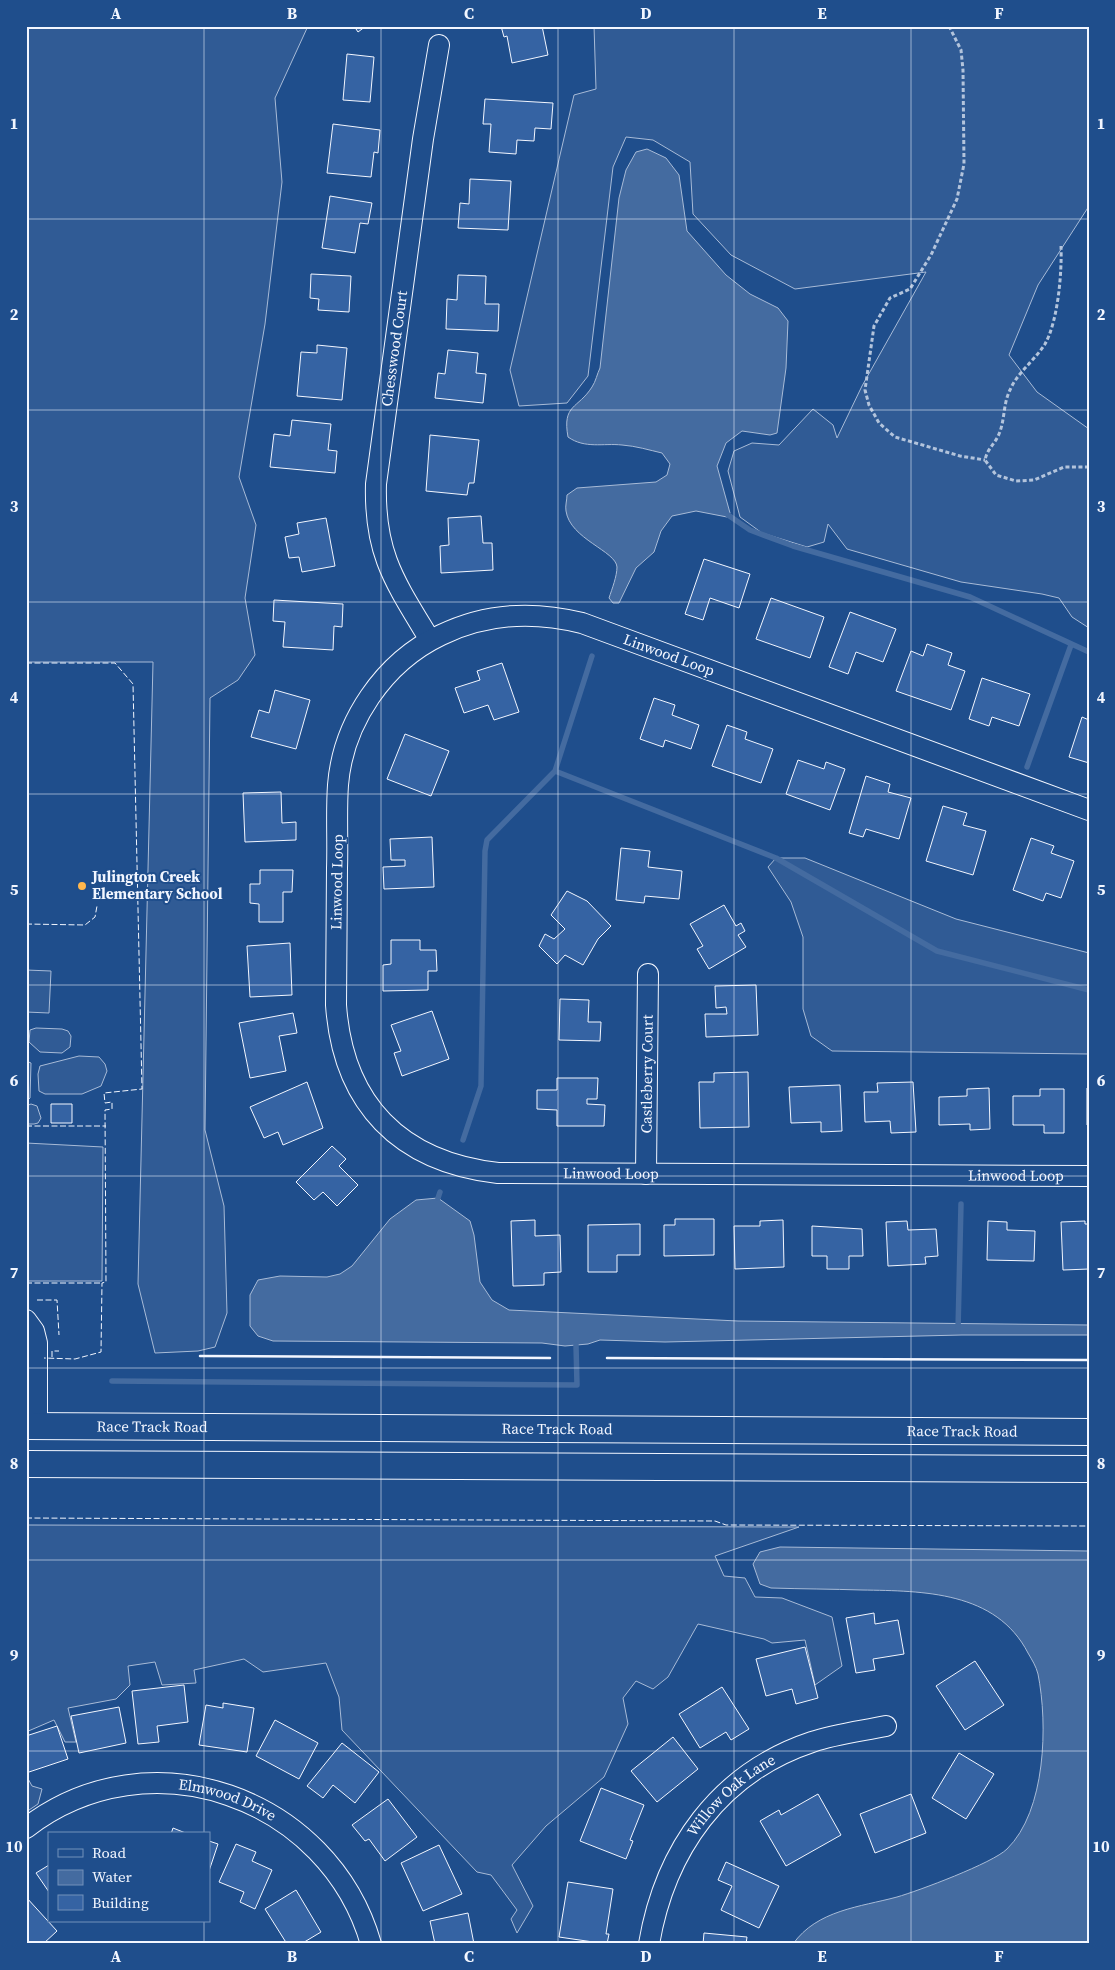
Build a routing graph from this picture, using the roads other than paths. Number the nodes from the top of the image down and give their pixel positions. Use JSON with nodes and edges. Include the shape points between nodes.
{"nodes":[{"id":1,"x":439,"y":45,"type":"dead end"},
{"id":2,"x":430,"y":640,"type":"junction"},
{"id":3,"x":1089,"y":810,"type":"edge"},
{"id":4,"x":648,"y":974,"type":"dead end"},
{"id":5,"x":646,"y":1174,"type":"junction"},
{"id":6,"x":1089,"y":1176,"type":"edge"},
{"id":7,"x":26,"y":1320,"type":"edge"},
{"id":8,"x":30,"y":1431,"type":"edge"},
{"id":9,"x":1089,"y":1432,"type":"edge"},
{"id":10,"x":26,"y":1464,"type":"edge"},
{"id":11,"x":1089,"y":1469,"type":"edge"},
{"id":12,"x":886,"y":1726,"type":"dead end"},
{"id":13,"x":26,"y":1828,"type":"edge"},
{"id":14,"x":371,"y":1944,"type":"edge"},
{"id":15,"x":649,"y":1944,"type":"edge"}],
"edges":[{"from":1,"to":2,"type":"street","name":"Chesswood Court","via":[[419,168],[375,503],[378,532],[394,580]]},
{"from":2,"to":3,"type":"street","name":"Linwood Loop","via":[[457,628],[506,616],[558,617],[582,623]]},
{"from":2,"to":5,"type":"street","name":"Linwood Loop","via":[[407,656],[378,686],[362,710],[343,756],[338,784],[336,1005],[343,1054],[352,1078],[380,1119],[422,1152],[446,1163],[498,1174]]},
{"from":4,"to":5,"type":"street","name":"Castleberry Court"},
{"from":5,"to":6,"type":"street","name":"Linwood Loop"},
{"from":7,"to":8,"type":"street","via":[[34,1330],[37,1343]]},
{"from":8,"to":9,"type":"main road","name":"Race Track Road"},
{"from":10,"to":11,"type":"main road"},
{"from":12,"to":15,"type":"street","name":"Willow Oak Lane","via":[[813,1741],[786,1752],[761,1766],[716,1802],[697,1824],[673,1863],[662,1890]]},
{"from":13,"to":14,"type":"street","name":"Elmwood Drive","via":[[66,1804],[112,1788],[176,1784],[236,1797],[280,1819],[310,1843],[345,1885]]}]}
